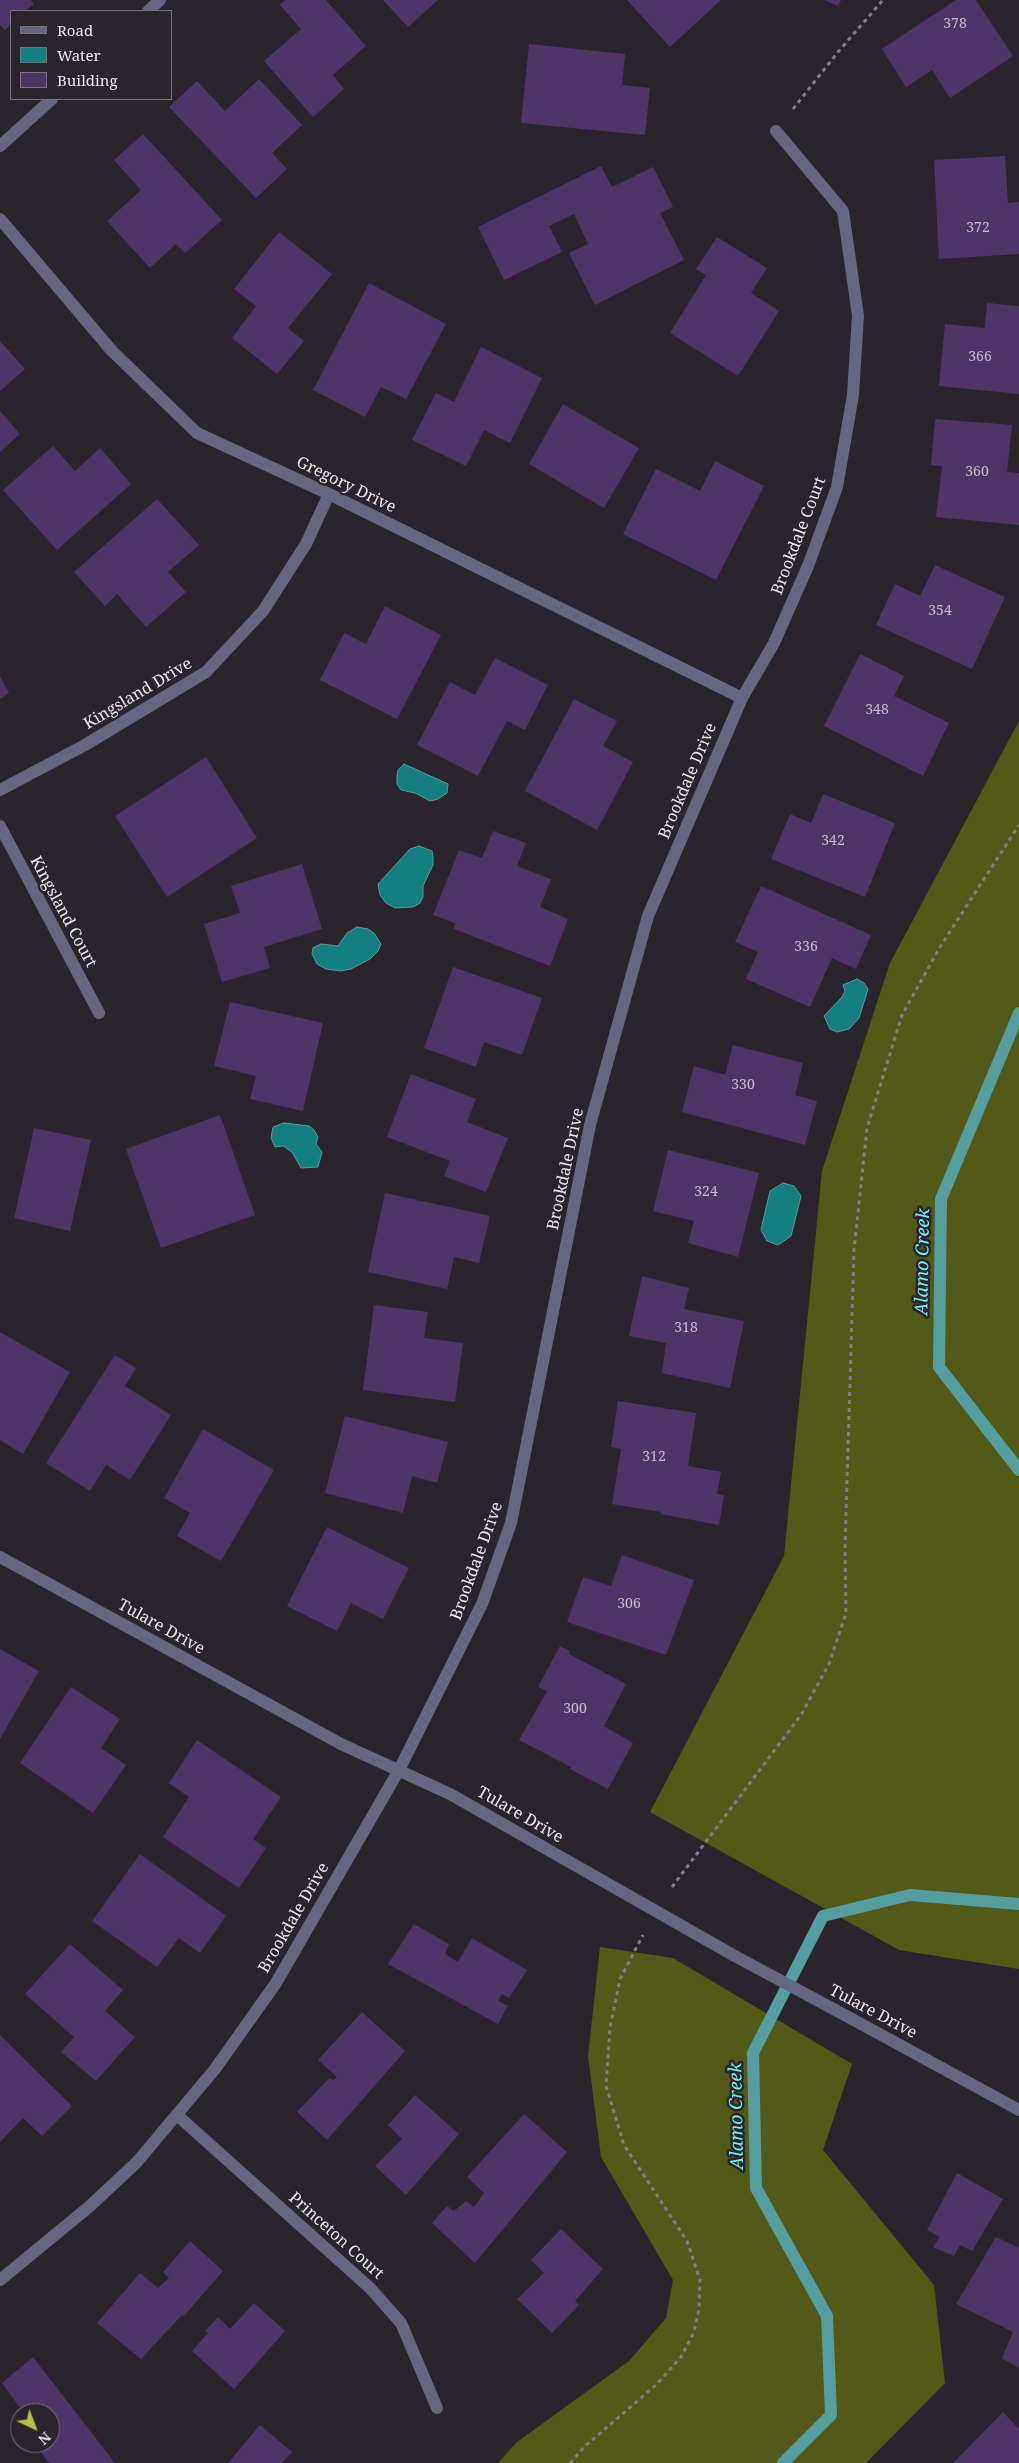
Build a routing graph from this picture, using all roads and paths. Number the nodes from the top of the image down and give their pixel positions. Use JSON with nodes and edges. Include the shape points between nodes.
{"nodes":[{"id":1,"x":160,"y":0,"type":"edge"},
{"id":2,"x":883,"y":0,"type":"edge"},
{"id":3,"x":149,"y":10,"type":"edge"},
{"id":4,"x":51,"y":100,"type":"edge"},
{"id":5,"x":776,"y":131,"type":"joint"},
{"id":6,"x":0,"y":146,"type":"edge"},
{"id":7,"x":0,"y":219,"type":"edge"},
{"id":8,"x":329,"y":494,"type":"junction"},
{"id":9,"x":742,"y":698,"type":"junction"},
{"id":10,"x":0,"y":790,"type":"edge"},
{"id":11,"x":1019,"y":825,"type":"edge"},
{"id":12,"x":0,"y":826,"type":"edge"},
{"id":13,"x":99,"y":1012,"type":"dead end"},
{"id":14,"x":0,"y":1557,"type":"edge"},
{"id":15,"x":399,"y":1770,"type":"junction"},
{"id":16,"x":654,"y":1911,"type":"junction"},
{"id":17,"x":1019,"y":2110,"type":"edge"},
{"id":18,"x":177,"y":2115,"type":"junction"},
{"id":19,"x":0,"y":2280,"type":"edge"},
{"id":20,"x":437,"y":2408,"type":"dead end"},
{"id":21,"x":570,"y":2463,"type":"edge"}],
"edges":[{"from":1,"to":3,"type":"street"},
{"from":2,"to":5,"type":"path"},
{"from":4,"to":6,"type":"street"},
{"from":5,"to":9,"type":"street","name":"Brookdale Court","via":[[843,211],[858,316],[854,395],[837,487],[808,566],[774,643]]},
{"from":7,"to":8,"type":"street","name":"Gregory Drive","via":[[112,352],[197,434]]},
{"from":8,"to":9,"type":"street","name":"Gregory Drive"},
{"from":8,"to":10,"type":"street","name":"Kingsland Drive","via":[[306,544],[263,611],[206,672],[85,745]]},
{"from":9,"to":15,"type":"street","name":"Brookdale Drive","via":[[648,916],[622,1009],[590,1125],[512,1523],[482,1604]]},
{"from":11,"to":16,"type":"path","via":[[940,947],[902,1015],[867,1128],[854,1250],[846,1613],[832,1656],[801,1715]]},
{"from":12,"to":13,"type":"street","name":"Kingsland Court"},
{"from":14,"to":15,"type":"street","name":"Tulare Drive","via":[[342,1744]]},
{"from":15,"to":16,"type":"street","name":"Tulare Drive","via":[[450,1794]]},
{"from":15,"to":18,"type":"street","name":"Brookdale Drive","via":[[276,1983],[215,2069]]},
{"from":16,"to":17,"type":"street","name":"Tulare Drive"},
{"from":16,"to":21,"type":"path","via":[[620,1979],[610,2028],[606,2086],[624,2145],[687,2241],[700,2280],[699,2309],[694,2332],[681,2357],[656,2385]]},
{"from":18,"to":19,"type":"street","name":"Brookdale Drive","via":[[124,2175]]},
{"from":18,"to":20,"type":"street","name":"Princeton Court","via":[[370,2288],[395,2316],[401,2323]]}]}
